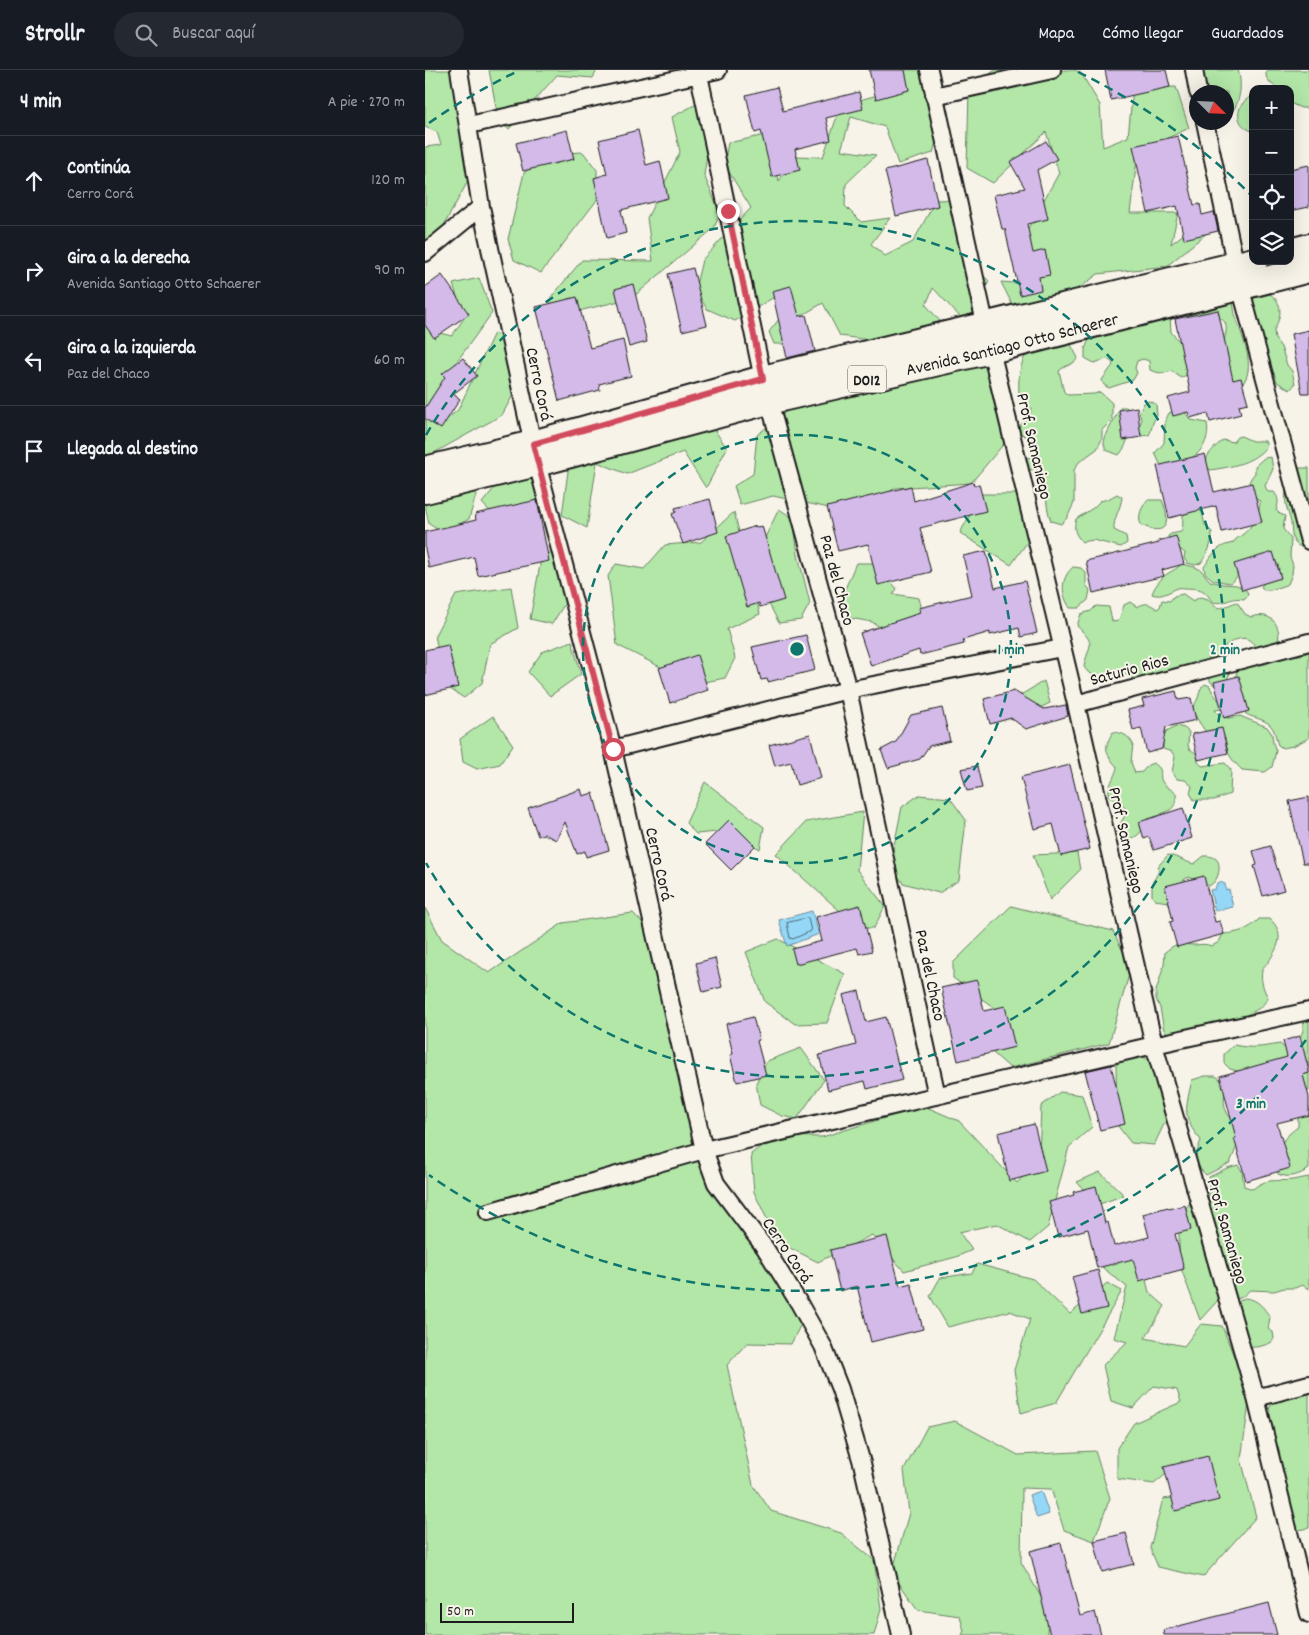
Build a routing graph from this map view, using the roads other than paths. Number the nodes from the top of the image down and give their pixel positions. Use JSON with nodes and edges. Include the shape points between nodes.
{"nodes":[{"id":1,"x":459,"y":70,"type":"edge"},
{"id":2,"x":718,"y":70,"type":"edge"},
{"id":3,"x":929,"y":70,"type":"edge"},
{"id":4,"x":1052,"y":70,"type":"edge"},
{"id":5,"x":1194,"y":70,"type":"edge"},
{"id":6,"x":699,"y":75,"type":"junction"},
{"id":7,"x":1197,"y":85,"type":"edge"},
{"id":8,"x":934,"y":96,"type":"junction"},
{"id":9,"x":469,"y":125,"type":"junction"},
{"id":10,"x":1207,"y":130,"type":"edge"},
{"id":11,"x":481,"y":207,"type":"junction"},
{"id":12,"x":1309,"y":248,"type":"edge"},
{"id":13,"x":1294,"y":251,"type":"edge"},
{"id":14,"x":425,"y":253,"type":"edge"},
{"id":15,"x":1309,"y":269,"type":"edge"},
{"id":16,"x":1243,"y":271,"type":"edge"},
{"id":17,"x":988,"y":338,"type":"junction"},
{"id":18,"x":765,"y":390,"type":"junction"},
{"id":19,"x":535,"y":453,"type":"junction"},
{"id":20,"x":425,"y":470,"type":"edge"},
{"id":21,"x":425,"y":490,"type":"edge"},
{"id":22,"x":1309,"y":541,"type":"edge"},
{"id":23,"x":1309,"y":642,"type":"edge"},
{"id":24,"x":1062,"y":648,"type":"junction"},
{"id":25,"x":848,"y":690,"type":"junction"},
{"id":26,"x":1076,"y":704,"type":"junction"},
{"id":27,"x":613,"y":749,"type":"junction"},
{"id":28,"x":1309,"y":1012,"type":"edge"},
{"id":29,"x":1153,"y":1045,"type":"junction"},
{"id":30,"x":937,"y":1096,"type":"junction"},
{"id":31,"x":704,"y":1150,"type":"junction"},
{"id":32,"x":489,"y":1212,"type":"dead end"},
{"id":33,"x":1309,"y":1384,"type":"edge"},
{"id":34,"x":1256,"y":1398,"type":"junction"},
{"id":35,"x":1309,"y":1614,"type":"edge"},
{"id":36,"x":901,"y":1635,"type":"edge"}],
"edges":[{"from":1,"to":9,"type":"street","name":"Cerro Corá"},
{"from":2,"to":6,"type":"street"},
{"from":3,"to":8,"type":"street","name":"Prof. Samaniego"},
{"from":4,"to":8,"type":"street"},
{"from":5,"to":7,"type":"street"},
{"from":6,"to":9,"type":"street"},
{"from":6,"to":18,"type":"street","name":"Paz del Chaco"},
{"from":8,"to":17,"type":"street","name":"Prof. Samaniego"},
{"from":9,"to":11,"type":"street","name":"Cerro Corá"},
{"from":10,"to":16,"type":"street"},
{"from":11,"to":14,"type":"street"},
{"from":11,"to":19,"type":"street","name":"Cerro Corá"},
{"from":12,"to":13,"type":"main road"},
{"from":15,"to":16,"type":"main road","name":"Avenida Santiago Otto Schaerer","number":"D012"},
{"from":16,"to":17,"type":"main road","name":"Avenida Santiago Otto Schaerer","number":"D012"},
{"from":16,"to":22,"type":"street"},
{"from":17,"to":18,"type":"main road","name":"Avenida Santiago Otto Schaerer","number":"D012"},
{"from":17,"to":24,"type":"street","name":"Prof. Samaniego"},
{"from":18,"to":19,"type":"main road","name":"Avenida Santiago Otto Schaerer","number":"D012"},
{"from":18,"to":25,"type":"street","name":"Paz del Chaco"},
{"from":19,"to":20,"type":"main road","name":"Avenida Santiago Otto Schaerer","number":"D012"},
{"from":19,"to":21,"type":"main road","name":"Avenida Santiago Otto Schaerer","number":"D012"},
{"from":19,"to":27,"type":"street","name":"Cerro Corá"},
{"from":23,"to":26,"type":"street","name":"Saturio Rios"},
{"from":24,"to":25,"type":"street"},
{"from":24,"to":26,"type":"street","name":"Prof. Samaniego"},
{"from":25,"to":27,"type":"street"},
{"from":25,"to":30,"type":"street","name":"Paz del Chaco"},
{"from":26,"to":29,"type":"street","name":"Prof. Samaniego"},
{"from":27,"to":31,"type":"street","name":"Cerro Corá"},
{"from":28,"to":29,"type":"street"},
{"from":29,"to":30,"type":"street"},
{"from":29,"to":34,"type":"street","name":"Prof. Samaniego"},
{"from":30,"to":31,"type":"street"},
{"from":31,"to":32,"type":"street"},
{"from":31,"to":36,"type":"street","name":"Cerro Corá","via":[[716,1183],[765,1248],[823,1346],[862,1462]]},
{"from":33,"to":34,"type":"street"},
{"from":34,"to":35,"type":"street","name":"Prof. Samaniego"}]}
